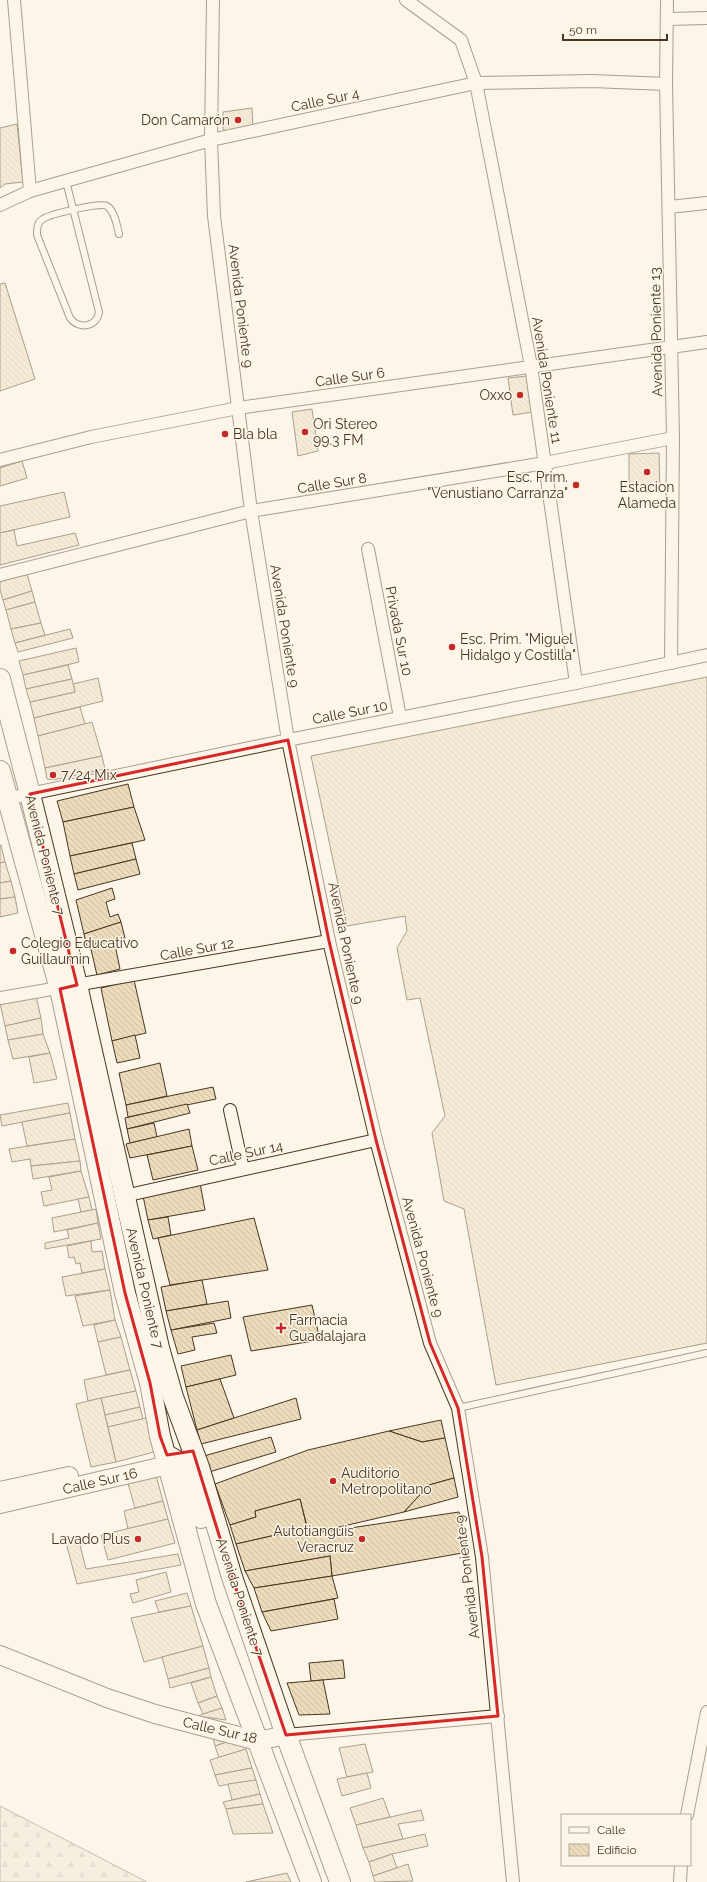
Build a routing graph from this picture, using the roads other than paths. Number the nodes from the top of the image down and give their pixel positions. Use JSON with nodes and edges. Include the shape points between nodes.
{"nodes":[{"id":1,"x":14,"y":0,"type":"edge"},
{"id":2,"x":213,"y":0,"type":"edge"},
{"id":3,"x":406,"y":0,"type":"edge"},
{"id":4,"x":667,"y":0,"type":"edge"},
{"id":5,"x":707,"y":18,"type":"edge"},
{"id":6,"x":668,"y":19,"type":"junction"},
{"id":7,"x":476,"y":83,"type":"junction"},
{"id":8,"x":666,"y":84,"type":"junction"},
{"id":9,"x":212,"y":140,"type":"junction"},
{"id":10,"x":66,"y":181,"type":"junction"},
{"id":11,"x":30,"y":191,"type":"junction"},
{"id":12,"x":707,"y":203,"type":"edge"},
{"id":13,"x":0,"y":205,"type":"edge"},
{"id":14,"x":669,"y":207,"type":"junction"},
{"id":15,"x":73,"y":210,"type":"junction"},
{"id":16,"x":119,"y":234,"type":"dead end"},
{"id":17,"x":707,"y":342,"type":"edge"},
{"id":18,"x":672,"y":348,"type":"junction"},
{"id":19,"x":531,"y":366,"type":"junction"},
{"id":20,"x":238,"y":408,"type":"junction"},
{"id":21,"x":673,"y":438,"type":"junction"},
{"id":22,"x":0,"y":460,"type":"edge"},
{"id":23,"x":545,"y":463,"type":"junction"},
{"id":24,"x":251,"y":511,"type":"junction"},
{"id":25,"x":368,"y":549,"type":"dead end"},
{"id":26,"x":0,"y":575,"type":"edge"},
{"id":27,"x":707,"y":655,"type":"edge"},
{"id":28,"x":671,"y":663,"type":"junction"},
{"id":29,"x":0,"y":679,"type":"edge"},
{"id":30,"x":576,"y":683,"type":"junction"},
{"id":31,"x":400,"y":717,"type":"junction"},
{"id":32,"x":288,"y":740,"type":"junction"},
{"id":33,"x":0,"y":771,"type":"edge"},
{"id":34,"x":30,"y":794,"type":"junction"},
{"id":35,"x":3,"y":800,"type":"edge"},
{"id":36,"x":329,"y":941,"type":"junction"},
{"id":37,"x":68,"y":987,"type":"junction"},
{"id":38,"x":0,"y":998,"type":"edge"},
{"id":39,"x":230,"y":1110,"type":"dead end"},
{"id":40,"x":376,"y":1140,"type":"junction"},
{"id":41,"x":243,"y":1169,"type":"junction"},
{"id":42,"x":124,"y":1196,"type":"junction"},
{"id":43,"x":707,"y":1353,"type":"edge"},
{"id":44,"x":458,"y":1408,"type":"junction"},
{"id":45,"x":182,"y":1462,"type":"junction"},
{"id":46,"x":0,"y":1490,"type":"edge"},
{"id":47,"x":0,"y":1504,"type":"edge"},
{"id":48,"x":0,"y":1655,"type":"edge"},
{"id":49,"x":707,"y":1712,"type":"edge"},
{"id":50,"x":498,"y":1716,"type":"junction"},
{"id":51,"x":286,"y":1735,"type":"junction"},
{"id":52,"x":258,"y":1741,"type":"junction"},
{"id":53,"x":687,"y":1814,"type":"edge"},
{"id":54,"x":681,"y":1866,"type":"edge"},
{"id":55,"x":311,"y":1882,"type":"edge"},
{"id":56,"x":340,"y":1882,"type":"edge"},
{"id":57,"x":513,"y":1882,"type":"edge"},
{"id":58,"x":680,"y":1882,"type":"edge"}],
"edges":[{"from":1,"to":11,"type":"street"},
{"from":2,"to":9,"type":"street","name":"Avenida Poniente 9"},
{"from":3,"to":7,"type":"street","name":"Avenida Poniente 11","via":[[461,40]]},
{"from":4,"to":6,"type":"street","name":"Avenida Poniente 13"},
{"from":5,"to":6,"type":"street"},
{"from":6,"to":8,"type":"street","name":"Avenida Poniente 13"},
{"from":7,"to":8,"type":"street","name":"Calle Sur 4","via":[[592,81]]},
{"from":7,"to":9,"type":"street","name":"Calle Sur 4"},
{"from":7,"to":19,"type":"street","name":"Avenida Poniente 11"},
{"from":8,"to":14,"type":"street","name":"Avenida Poniente 13"},
{"from":9,"to":10,"type":"street","name":"Calle Sur 4"},
{"from":9,"to":20,"type":"street","name":"Avenida Poniente 9","via":[[214,216]]},
{"from":10,"to":11,"type":"street","name":"Calle Sur 4"},
{"from":10,"to":15,"type":"lane"},
{"from":11,"to":13,"type":"street","name":"Calle Sur 4"},
{"from":12,"to":14,"type":"street"},
{"from":14,"to":18,"type":"street","name":"Avenida Poniente 13"},
{"from":15,"to":15,"type":"lane","via":[[99,312],[95,323],[81,326],[70,318],[37,235],[37,226],[43,219]]},
{"from":15,"to":16,"type":"lane","via":[[106,205],[111,210]]},
{"from":17,"to":18,"type":"street","name":"Calle Sur 6"},
{"from":18,"to":19,"type":"street","name":"Calle Sur 6"},
{"from":18,"to":21,"type":"street","name":"Avenida Poniente 13"},
{"from":19,"to":20,"type":"street","name":"Calle Sur 6"},
{"from":19,"to":23,"type":"street","name":"Avenida Poniente 11"},
{"from":20,"to":22,"type":"street","name":"Calle Sur 6","via":[[91,437]]},
{"from":20,"to":24,"type":"street","name":"Avenida Poniente 9"},
{"from":21,"to":23,"type":"street","name":"Calle Sur 8"},
{"from":21,"to":28,"type":"street","name":"Avenida Poniente 13"},
{"from":23,"to":24,"type":"street","name":"Calle Sur 8"},
{"from":23,"to":30,"type":"street","name":"Avenida Poniente 11"},
{"from":24,"to":26,"type":"street","name":"Calle Sur 8"},
{"from":24,"to":32,"type":"street","name":"Avenida Poniente 9"},
{"from":25,"to":31,"type":"street","name":"Privada Sur 10"},
{"from":27,"to":28,"type":"street","name":"Calle Sur 10"},
{"from":28,"to":30,"type":"street","name":"Calle Sur 10"},
{"from":29,"to":34,"type":"main road","name":"Avenida Poniente 7"},
{"from":30,"to":31,"type":"street","name":"Calle Sur 10"},
{"from":31,"to":32,"type":"street","name":"Calle Sur 10"},
{"from":32,"to":34,"type":"street","name":"Calle Sur 10"},
{"from":32,"to":36,"type":"street","name":"Avenida Poniente 9"},
{"from":33,"to":35,"type":"main road","name":"Avenida Poniente 7"},
{"from":34,"to":35,"type":"street","name":"Calle Sur 10"},
{"from":34,"to":37,"type":"main road","name":"Avenida Poniente 7"},
{"from":35,"to":37,"type":"main road","name":"Avenida Poniente 7"},
{"from":36,"to":37,"type":"street","name":"Calle Sur 12"},
{"from":36,"to":40,"type":"street","name":"Avenida Poniente 9"},
{"from":37,"to":38,"type":"street","name":"Calle Sur 12"},
{"from":37,"to":42,"type":"main road","name":"Avenida Poniente 7"},
{"from":37,"to":45,"type":"main road","name":"Avenida Poniente 7","via":[[125,1294],[150,1384],[160,1436]]},
{"from":39,"to":41,"type":"street"},
{"from":40,"to":41,"type":"street","name":"Calle Sur 14"},
{"from":40,"to":44,"type":"street","name":"Avenida Poniente 9","via":[[430,1342]]},
{"from":41,"to":42,"type":"street","name":"Calle Sur 14"},
{"from":42,"to":45,"type":"main road","name":"Avenida Poniente 7","via":[[173,1397]]},
{"from":43,"to":44,"type":"lane"},
{"from":44,"to":50,"type":"street","name":"Avenida Poniente 9","via":[[482,1557]]},
{"from":45,"to":46,"type":"main road","name":"Calle Sur 16"},
{"from":45,"to":47,"type":"main road","name":"Calle Sur 16"},
{"from":45,"to":51,"type":"main road","name":"Avenida Poniente 7","via":[[217,1563],[232,1577]]},
{"from":45,"to":52,"type":"main road","name":"Avenida Poniente 7","via":[[206,1604]]},
{"from":48,"to":52,"type":"main road","name":"Calle Sur 18","via":[[107,1698],[155,1714]]},
{"from":49,"to":53,"type":"street"},
{"from":50,"to":51,"type":"street","name":"Calle Sur 18"},
{"from":50,"to":57,"type":"street","name":"Avenida Poniente 9"},
{"from":51,"to":52,"type":"main road","name":"Calle Sur 18"},
{"from":51,"to":56,"type":"main road","name":"Avenida Poniente 7"},
{"from":52,"to":55,"type":"main road","name":"Avenida Poniente 7"},
{"from":54,"to":58,"type":"street"}]}
